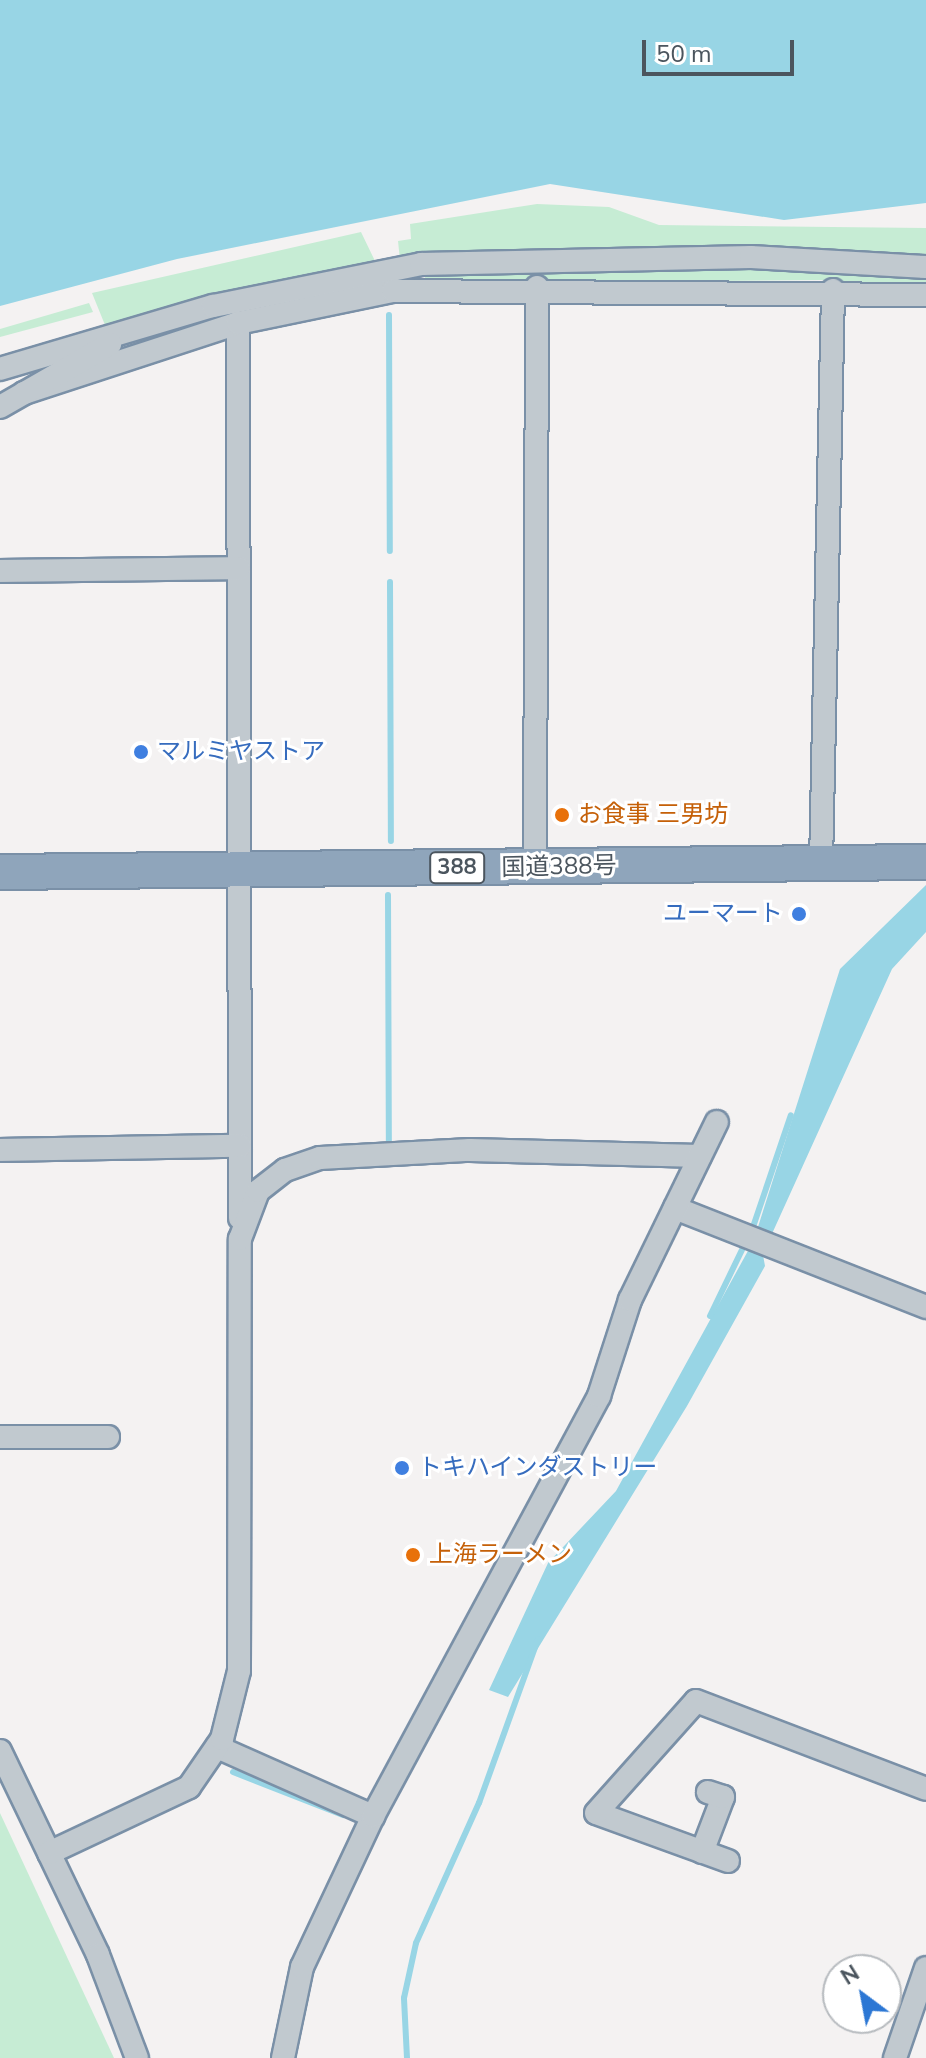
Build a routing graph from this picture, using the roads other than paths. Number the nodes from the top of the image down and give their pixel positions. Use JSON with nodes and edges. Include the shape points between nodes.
{"nodes":[{"id":1,"x":926,"y":267,"type":"edge"},
{"id":2,"x":537,"y":287,"type":"junction"},
{"id":3,"x":833,"y":290,"type":"junction"},
{"id":4,"x":926,"y":295,"type":"edge"},
{"id":5,"x":238,"y":323,"type":"junction"},
{"id":6,"x":142,"y":326,"type":"junction"},
{"id":7,"x":0,"y":369,"type":"edge"},
{"id":8,"x":24,"y":393,"type":"junction"},
{"id":9,"x":0,"y":407,"type":"edge"},
{"id":10,"x":239,"y":568,"type":"junction"},
{"id":11,"x":0,"y":571,"type":"edge"},
{"id":12,"x":926,"y":862,"type":"edge"},
{"id":13,"x":821,"y":864,"type":"junction"},
{"id":14,"x":535,"y":867,"type":"junction"},
{"id":15,"x":241,"y":870,"type":"junction"},
{"id":16,"x":0,"y":872,"type":"edge"},
{"id":17,"x":717,"y":1122,"type":"dead end"},
{"id":18,"x":240,"y":1146,"type":"junction"},
{"id":19,"x":0,"y":1150,"type":"edge"},
{"id":20,"x":700,"y":1156,"type":"junction"},
{"id":21,"x":675,"y":1208,"type":"junction"},
{"id":22,"x":240,"y":1239,"type":"junction"},
{"id":23,"x":926,"y":1307,"type":"edge"},
{"id":24,"x":0,"y":1437,"type":"edge"},
{"id":25,"x":108,"y":1437,"type":"dead end"},
{"id":26,"x":217,"y":1747,"type":"junction"},
{"id":27,"x":0,"y":1751,"type":"edge"},
{"id":28,"x":926,"y":1789,"type":"edge"},
{"id":29,"x":708,"y":1792,"type":"dead end"},
{"id":30,"x":373,"y":1816,"type":"junction"},
{"id":31,"x":702,"y":1852,"type":"junction"},
{"id":32,"x":49,"y":1853,"type":"junction"},
{"id":33,"x":728,"y":1861,"type":"dead end"},
{"id":34,"x":926,"y":1968,"type":"edge"},
{"id":35,"x":137,"y":2058,"type":"edge"},
{"id":36,"x":283,"y":2058,"type":"edge"},
{"id":37,"x":895,"y":2058,"type":"edge"}],
"edges":[{"from":1,"to":6,"type":"street","via":[[751,257],[421,264]]},
{"from":2,"to":3,"type":"street"},
{"from":2,"to":5,"type":"street","via":[[393,291]]},
{"from":2,"to":14,"type":"street"},
{"from":3,"to":4,"type":"street"},
{"from":3,"to":13,"type":"street"},
{"from":5,"to":8,"type":"street"},
{"from":5,"to":10,"type":"street"},
{"from":6,"to":7,"type":"street"},
{"from":6,"to":8,"type":"street"},
{"from":8,"to":9,"type":"street"},
{"from":10,"to":11,"type":"street"},
{"from":10,"to":15,"type":"street"},
{"from":12,"to":13,"type":"highway","name":"国道388号","number":"388"},
{"from":13,"to":14,"type":"highway","name":"国道388号","number":"388"},
{"from":14,"to":15,"type":"highway","name":"国道388号","number":"388"},
{"from":15,"to":16,"type":"highway","name":"国道388号","number":"388"},
{"from":15,"to":18,"type":"street"},
{"from":17,"to":20,"type":"street"},
{"from":18,"to":19,"type":"street"},
{"from":18,"to":22,"type":"street"},
{"from":20,"to":21,"type":"street"},
{"from":20,"to":22,"type":"street","via":[[452,1155],[301,1162],[258,1191]]},
{"from":21,"to":23,"type":"street"},
{"from":21,"to":30,"type":"street","via":[[630,1300],[599,1396]]},
{"from":22,"to":26,"type":"street","via":[[239,1671]]},
{"from":24,"to":25,"type":"street"},
{"from":26,"to":30,"type":"street"},
{"from":26,"to":32,"type":"street","via":[[189,1787]]},
{"from":27,"to":32,"type":"street"},
{"from":28,"to":31,"type":"street","via":[[696,1701],[596,1813]]},
{"from":29,"to":31,"type":"street","via":[[723,1797]]},
{"from":30,"to":36,"type":"street","via":[[302,1967]]},
{"from":31,"to":33,"type":"street"},
{"from":32,"to":35,"type":"street"},
{"from":34,"to":37,"type":"street"}]}
